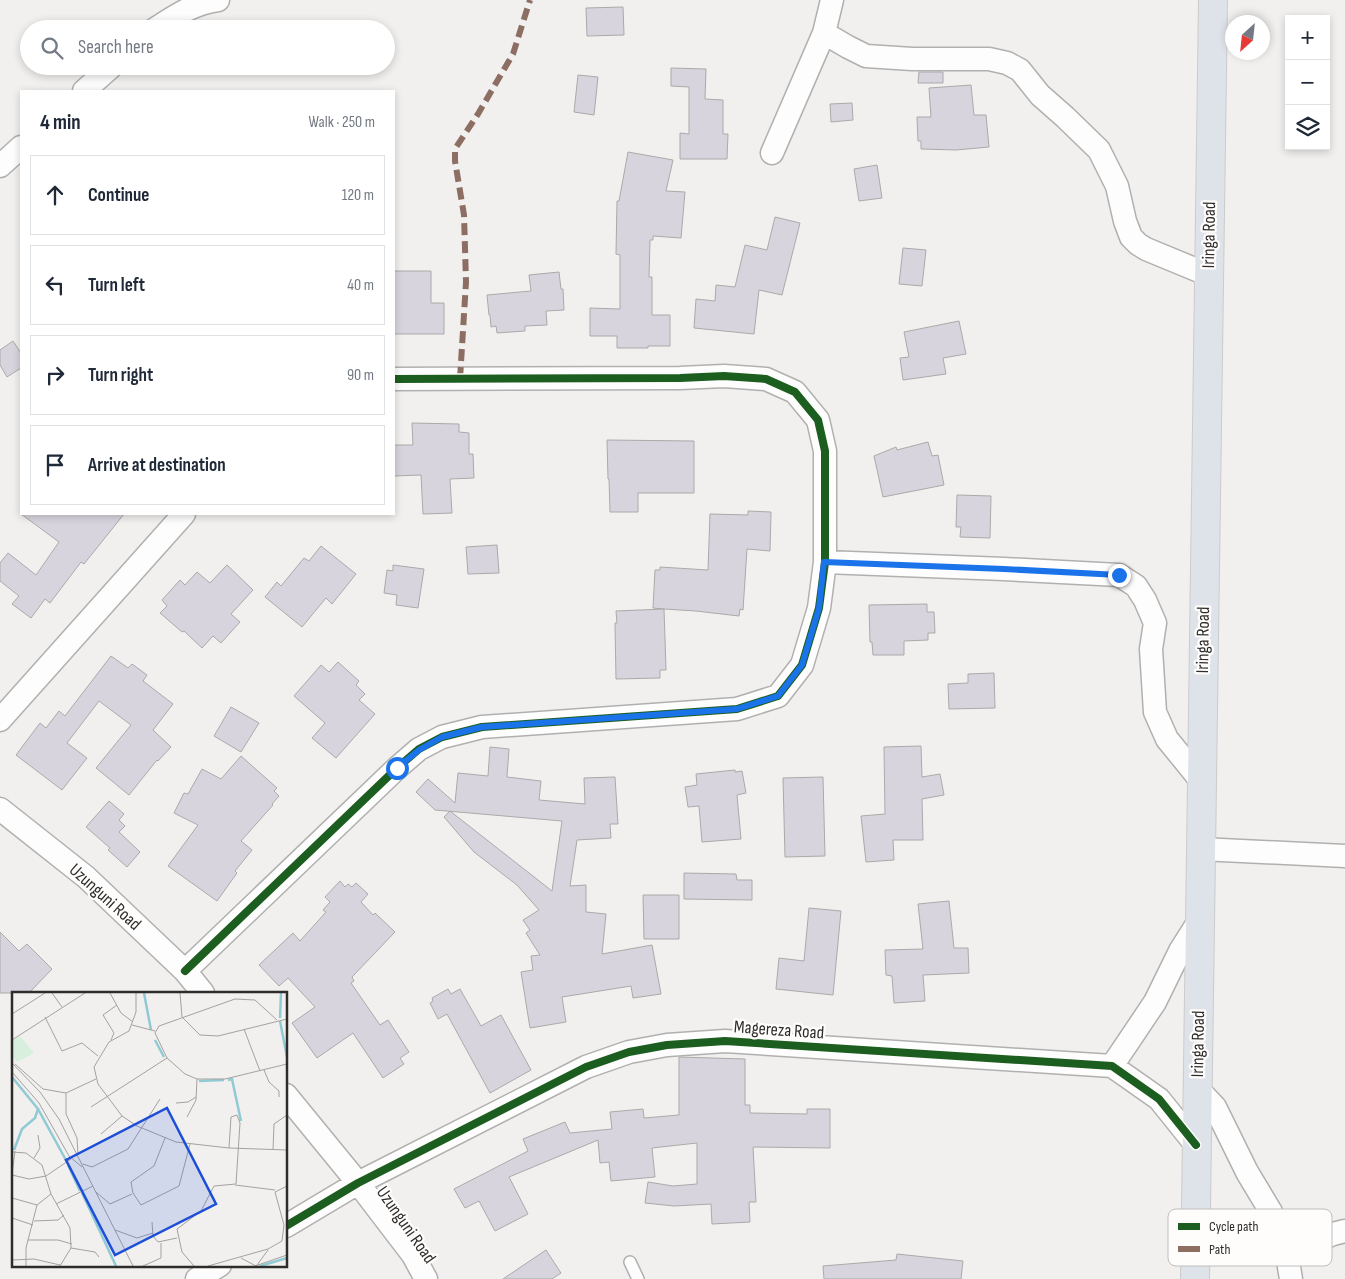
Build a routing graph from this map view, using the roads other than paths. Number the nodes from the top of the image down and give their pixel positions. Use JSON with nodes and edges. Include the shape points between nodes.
{"nodes":[{"id":1,"x":218,"y":0,"type":"edge"},
{"id":2,"x":832,"y":0,"type":"edge"},
{"id":3,"x":1212,"y":0,"type":"edge"},
{"id":4,"x":169,"y":20,"type":"edge"},
{"id":5,"x":824,"y":33,"type":"junction"},
{"id":6,"x":102,"y":75,"type":"edge"},
{"id":7,"x":85,"y":90,"type":"edge"},
{"id":8,"x":20,"y":148,"type":"edge"},
{"id":9,"x":772,"y":153,"type":"dead end"},
{"id":10,"x":0,"y":166,"type":"edge"},
{"id":11,"x":1209,"y":275,"type":"junction"},
{"id":12,"x":395,"y":379,"type":"edge"},
{"id":13,"x":183,"y":515,"type":"edge"},
{"id":14,"x":824,"y":562,"type":"junction"},
{"id":15,"x":0,"y":720,"type":"edge"},
{"id":16,"x":1202,"y":782,"type":"junction"},
{"id":17,"x":0,"y":809,"type":"edge"},
{"id":18,"x":1201,"y":849,"type":"junction"},
{"id":19,"x":1345,"y":856,"type":"edge"},
{"id":20,"x":1199,"y":921,"type":"junction"},
{"id":21,"x":185,"y":971,"type":"junction"},
{"id":22,"x":202,"y":992,"type":"edge"},
{"id":23,"x":1112,"y":1066,"type":"junction"},
{"id":24,"x":1197,"y":1088,"type":"junction"},
{"id":25,"x":288,"y":1097,"type":"edge"},
{"id":26,"x":1196,"y":1145,"type":"junction"},
{"id":27,"x":358,"y":1183,"type":"junction"},
{"id":28,"x":1193,"y":1209,"type":"edge"},
{"id":29,"x":1269,"y":1209,"type":"edge"},
{"id":30,"x":288,"y":1225,"type":"edge"},
{"id":31,"x":1345,"y":1231,"type":"edge"},
{"id":32,"x":1332,"y":1235,"type":"edge"},
{"id":33,"x":630,"y":1262,"type":"dead end"},
{"id":34,"x":218,"y":1266,"type":"edge"},
{"id":35,"x":198,"y":1279,"type":"edge"},
{"id":36,"x":426,"y":1279,"type":"edge"},
{"id":37,"x":638,"y":1279,"type":"edge"}],
"edges":[{"from":1,"to":4,"type":"street","via":[[195,6]]},
{"from":2,"to":5,"type":"street"},
{"from":3,"to":11,"type":"highway","name":"Iringa Road"},
{"from":5,"to":9,"type":"street"},
{"from":5,"to":11,"type":"street","via":[[866,56],[912,60],[989,59],[1020,70],[1040,95],[1099,150],[1117,186],[1131,237],[1146,248]]},
{"from":6,"to":7,"type":"street"},
{"from":8,"to":10,"type":"street"},
{"from":11,"to":16,"type":"highway","name":"Iringa Road"},
{"from":12,"to":14,"type":"street","via":[[724,376],[766,379],[794,392],[818,420],[825,451]]},
{"from":13,"to":15,"type":"street"},
{"from":14,"to":16,"type":"street","via":[[1119,575],[1136,586],[1155,623],[1151,649],[1155,712],[1167,738]]},
{"from":14,"to":21,"type":"street","via":[[819,608],[802,665],[778,696],[737,709],[482,727],[442,737],[397,768]]},
{"from":16,"to":18,"type":"highway","name":"Iringa Road"},
{"from":17,"to":21,"type":"street","name":"Uzunguni Road","via":[[86,877]]},
{"from":18,"to":19,"type":"street"},
{"from":18,"to":20,"type":"highway","name":"Iringa Road"},
{"from":20,"to":23,"type":"street","via":[[1155,1002]]},
{"from":20,"to":24,"type":"highway","name":"Iringa Road"},
{"from":21,"to":22,"type":"street","name":"Uzunguni Road"},
{"from":23,"to":26,"type":"street","via":[[1158,1099]]},
{"from":23,"to":27,"type":"street","name":"Magereza Road","via":[[725,1041],[667,1044],[586,1066]]},
{"from":24,"to":26,"type":"highway","name":"Iringa Road"},
{"from":24,"to":29,"type":"street","via":[[1215,1107]]},
{"from":25,"to":27,"type":"street","name":"Uzunguni Road"},
{"from":26,"to":28,"type":"highway","name":"Iringa Road"},
{"from":27,"to":30,"type":"street","name":"Magereza Road"},
{"from":27,"to":36,"type":"street","name":"Uzunguni Road","via":[[413,1255]]},
{"from":31,"to":32,"type":"street"},
{"from":33,"to":37,"type":"lane"},
{"from":34,"to":35,"type":"street"}]}
